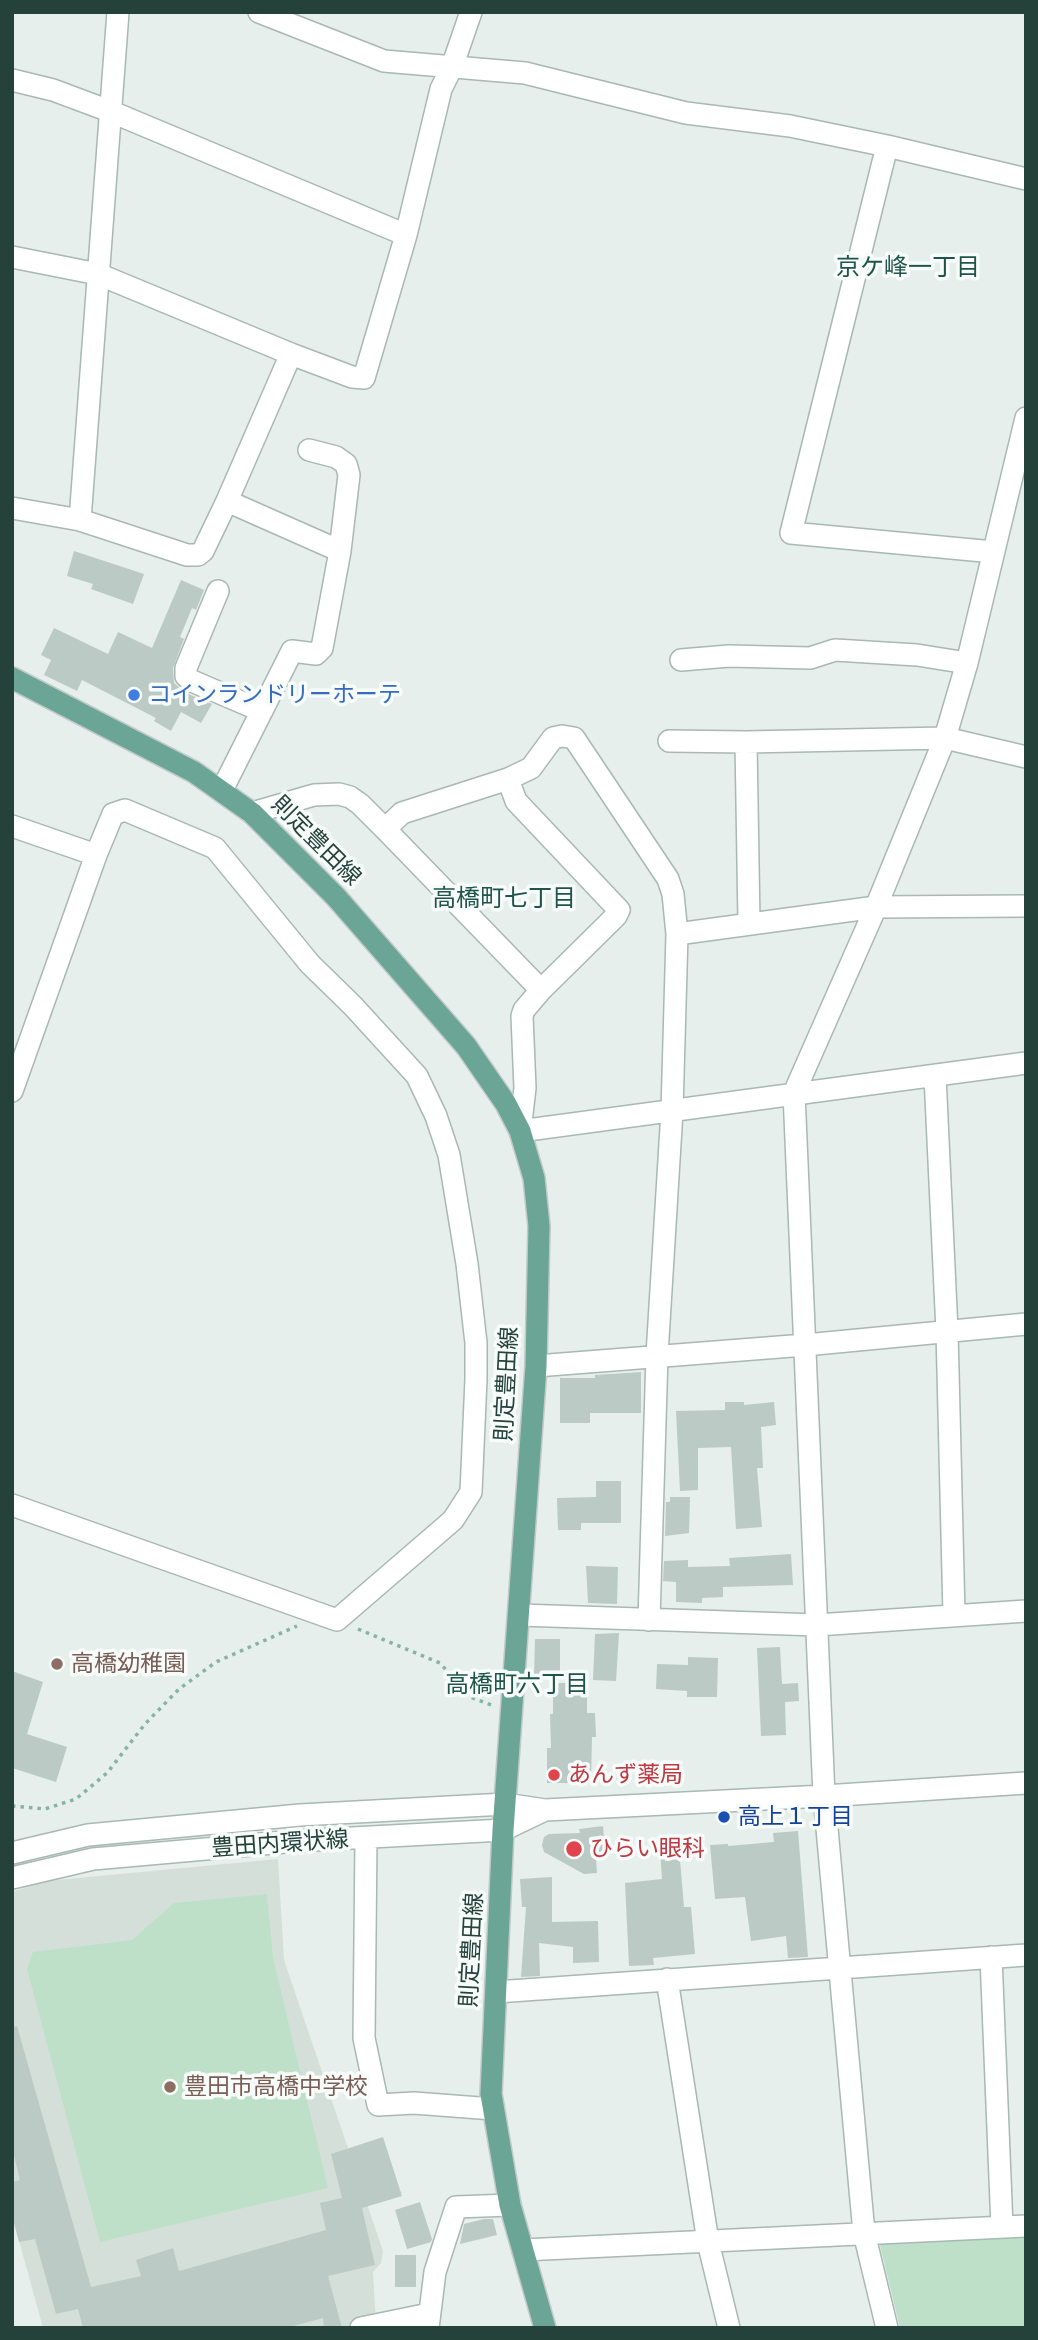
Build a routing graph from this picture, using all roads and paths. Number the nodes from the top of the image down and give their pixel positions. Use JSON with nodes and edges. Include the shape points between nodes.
{"nodes":[{"id":1,"x":118,"y":12,"type":"edge"},
{"id":2,"x":259,"y":12,"type":"edge"},
{"id":3,"x":471,"y":12,"type":"edge"},
{"id":4,"x":452,"y":67,"type":"junction"},
{"id":5,"x":12,"y":80,"type":"edge"},
{"id":6,"x":112,"y":112,"type":"junction"},
{"id":7,"x":887,"y":146,"type":"junction"},
{"id":8,"x":1026,"y":179,"type":"edge"},
{"id":9,"x":406,"y":235,"type":"junction"},
{"id":10,"x":12,"y":257,"type":"edge"},
{"id":11,"x":98,"y":274,"type":"junction"},
{"id":12,"x":291,"y":354,"type":"junction"},
{"id":13,"x":1026,"y":418,"type":"edge"},
{"id":14,"x":309,"y":450,"type":"dead end"},
{"id":15,"x":227,"y":501,"type":"junction"},
{"id":16,"x":12,"y":508,"type":"edge"},
{"id":17,"x":80,"y":520,"type":"junction"},
{"id":18,"x":340,"y":551,"type":"junction"},
{"id":19,"x":994,"y":552,"type":"junction"},
{"id":20,"x":218,"y":591,"type":"dead end"},
{"id":21,"x":681,"y":660,"type":"dead end"},
{"id":22,"x":967,"y":663,"type":"junction"},
{"id":23,"x":12,"y":678,"type":"edge"},
{"id":24,"x":262,"y":711,"type":"junction"},
{"id":25,"x":945,"y":738,"type":"junction"},
{"id":26,"x":669,"y":741,"type":"dead end"},
{"id":27,"x":746,"y":742,"type":"junction"},
{"id":28,"x":1026,"y":757,"type":"edge"},
{"id":29,"x":508,"y":779,"type":"junction"},
{"id":30,"x":222,"y":790,"type":"junction"},
{"id":31,"x":252,"y":813,"type":"junction"},
{"id":32,"x":12,"y":826,"type":"edge"},
{"id":33,"x":385,"y":829,"type":"junction"},
{"id":34,"x":96,"y":855,"type":"junction"},
{"id":35,"x":1026,"y":906,"type":"edge"},
{"id":36,"x":876,"y":907,"type":"junction"},
{"id":37,"x":749,"y":923,"type":"junction"},
{"id":38,"x":677,"y":934,"type":"junction"},
{"id":39,"x":541,"y":990,"type":"junction"},
{"id":40,"x":1026,"y":1063,"type":"edge"},
{"id":41,"x":935,"y":1076,"type":"junction"},
{"id":42,"x":12,"y":1091,"type":"edge"},
{"id":43,"x":794,"y":1093,"type":"junction"},
{"id":44,"x":672,"y":1111,"type":"junction"},
{"id":45,"x":520,"y":1131,"type":"junction"},
{"id":46,"x":1026,"y":1324,"type":"edge"},
{"id":47,"x":947,"y":1331,"type":"junction"},
{"id":48,"x":806,"y":1345,"type":"junction"},
{"id":49,"x":657,"y":1355,"type":"junction"},
{"id":50,"x":536,"y":1366,"type":"junction"},
{"id":51,"x":12,"y":1505,"type":"edge"},
{"id":52,"x":312,"y":1610,"type":"junction"},
{"id":53,"x":1026,"y":1611,"type":"edge"},
{"id":54,"x":520,"y":1615,"type":"junction"},
{"id":55,"x":954,"y":1615,"type":"junction"},
{"id":56,"x":337,"y":1620,"type":"junction"},
{"id":57,"x":649,"y":1620,"type":"junction"},
{"id":58,"x":817,"y":1625,"type":"junction"},
{"id":59,"x":512,"y":1713,"type":"junction"},
{"id":60,"x":1026,"y":1783,"type":"edge"},
{"id":61,"x":824,"y":1796,"type":"junction"},
{"id":62,"x":505,"y":1804,"type":"junction"},
{"id":63,"x":12,"y":1806,"type":"edge"},
{"id":64,"x":545,"y":1810,"type":"junction"},
{"id":65,"x":503,"y":1830,"type":"junction"},
{"id":66,"x":366,"y":1838,"type":"junction"},
{"id":67,"x":12,"y":1853,"type":"edge"},
{"id":68,"x":12,"y":1878,"type":"edge"},
{"id":69,"x":1026,"y":1955,"type":"edge"},
{"id":70,"x":991,"y":1957,"type":"junction"},
{"id":71,"x":840,"y":1967,"type":"junction"},
{"id":72,"x":667,"y":1979,"type":"junction"},
{"id":73,"x":496,"y":1992,"type":"junction"},
{"id":74,"x":493,"y":2109,"type":"junction"},
{"id":75,"x":510,"y":2205,"type":"junction"},
{"id":76,"x":1026,"y":2226,"type":"edge"},
{"id":77,"x":1002,"y":2227,"type":"junction"},
{"id":78,"x":864,"y":2233,"type":"junction"},
{"id":79,"x":708,"y":2242,"type":"junction"},
{"id":80,"x":523,"y":2250,"type":"junction"},
{"id":81,"x":429,"y":2321,"type":"edge"},
{"id":82,"x":361,"y":2328,"type":"edge"},
{"id":83,"x":545,"y":2328,"type":"edge"},
{"id":84,"x":729,"y":2328,"type":"edge"},
{"id":85,"x":887,"y":2328,"type":"edge"}],
"edges":[{"from":1,"to":6,"type":"street"},
{"from":2,"to":4,"type":"street","via":[[384,61]]},
{"from":3,"to":4,"type":"street"},
{"from":4,"to":7,"type":"street","via":[[525,73],[686,113],[790,126]]},
{"from":4,"to":9,"type":"street","via":[[441,89]]},
{"from":5,"to":6,"type":"street"},
{"from":6,"to":9,"type":"street"},
{"from":6,"to":11,"type":"street"},
{"from":7,"to":8,"type":"street"},
{"from":7,"to":19,"type":"street","via":[[790,533]]},
{"from":9,"to":12,"type":"street","via":[[364,378]]},
{"from":10,"to":11,"type":"street"},
{"from":11,"to":12,"type":"street"},
{"from":11,"to":17,"type":"street"},
{"from":12,"to":15,"type":"street"},
{"from":13,"to":19,"type":"street"},
{"from":14,"to":18,"type":"street","via":[[346,464],[349,475]]},
{"from":15,"to":17,"type":"street","via":[[198,555]]},
{"from":15,"to":18,"type":"street"},
{"from":16,"to":17,"type":"street"},
{"from":18,"to":24,"type":"street","via":[[322,648],[316,654],[292,651]]},
{"from":19,"to":22,"type":"street"},
{"from":20,"to":24,"type":"street","via":[[186,676]]},
{"from":21,"to":22,"type":"street","via":[[810,658],[835,650],[917,654]]},
{"from":22,"to":25,"type":"street"},
{"from":23,"to":30,"type":"main road","name":"則定豊田線"},
{"from":24,"to":30,"type":"street"},
{"from":25,"to":27,"type":"street"},
{"from":25,"to":28,"type":"street"},
{"from":25,"to":36,"type":"street"},
{"from":26,"to":27,"type":"street"},
{"from":27,"to":37,"type":"street"},
{"from":29,"to":33,"type":"street","via":[[402,813]]},
{"from":29,"to":38,"type":"street","via":[[531,768],[553,738],[574,738],[668,879]]},
{"from":29,"to":39,"type":"street","via":[[516,801],[619,910]]},
{"from":30,"to":31,"type":"main road","name":"則定豊田線"},
{"from":31,"to":33,"type":"street","via":[[314,795],[339,794],[360,804]]},
{"from":31,"to":45,"type":"main road","name":"則定豊田線","via":[[336,897],[467,1046]]},
{"from":32,"to":34,"type":"street"},
{"from":33,"to":39,"type":"street"},
{"from":34,"to":42,"type":"street"},
{"from":34,"to":56,"type":"street","via":[[113,814],[125,810],[215,848],[310,964],[417,1076],[449,1155],[476,1343],[471,1492],[453,1520]]},
{"from":35,"to":36,"type":"street"},
{"from":36,"to":37,"type":"street"},
{"from":36,"to":43,"type":"street"},
{"from":37,"to":38,"type":"street"},
{"from":38,"to":44,"type":"street"},
{"from":39,"to":45,"type":"street","via":[[522,1016],[525,1088]]},
{"from":40,"to":41,"type":"street"},
{"from":41,"to":43,"type":"street"},
{"from":41,"to":47,"type":"street"},
{"from":43,"to":44,"type":"street"},
{"from":43,"to":48,"type":"street"},
{"from":44,"to":45,"type":"street"},
{"from":44,"to":49,"type":"street"},
{"from":45,"to":50,"type":"main road","name":"則定豊田線","via":[[534,1178],[539,1226]]},
{"from":46,"to":47,"type":"street"},
{"from":47,"to":48,"type":"street"},
{"from":47,"to":55,"type":"street"},
{"from":48,"to":49,"type":"street"},
{"from":48,"to":58,"type":"street"},
{"from":49,"to":50,"type":"street"},
{"from":49,"to":57,"type":"street"},
{"from":50,"to":54,"type":"main road","name":"則定豊田線"},
{"from":51,"to":52,"type":"street"},
{"from":52,"to":56,"type":"street"},
{"from":52,"to":63,"type":"path","via":[[294,1629],[216,1662],[179,1689],[107,1773],[76,1799],[45,1809]]},
{"from":53,"to":55,"type":"street"},
{"from":54,"to":57,"type":"street"},
{"from":54,"to":59,"type":"main road","name":"則定豊田線"},
{"from":55,"to":58,"type":"street"},
{"from":56,"to":59,"type":"path","via":[[440,1662],[470,1697]]},
{"from":57,"to":58,"type":"street"},
{"from":58,"to":61,"type":"street"},
{"from":59,"to":62,"type":"main road","name":"則定豊田線"},
{"from":60,"to":61,"type":"street","name":"豊田内環状線"},
{"from":61,"to":64,"type":"street","name":"豊田内環状線"},
{"from":61,"to":71,"type":"street"},
{"from":62,"to":64,"type":"street","name":"豊田内環状線"},
{"from":62,"to":65,"type":"main road","name":"則定豊田線"},
{"from":62,"to":67,"type":"street","name":"豊田内環状線","via":[[300,1815],[88,1835]]},
{"from":64,"to":65,"type":"street","name":"豊田内環状線"},
{"from":65,"to":66,"type":"street","name":"豊田内環状線"},
{"from":65,"to":73,"type":"main road","name":"則定豊田線"},
{"from":66,"to":68,"type":"street","name":"豊田内環状線","via":[[93,1859]]},
{"from":66,"to":74,"type":"street","via":[[364,2038],[378,2105]]},
{"from":69,"to":70,"type":"street"},
{"from":70,"to":71,"type":"street"},
{"from":70,"to":77,"type":"street"},
{"from":71,"to":72,"type":"street"},
{"from":71,"to":78,"type":"street"},
{"from":72,"to":73,"type":"street"},
{"from":72,"to":79,"type":"street"},
{"from":73,"to":74,"type":"main road","name":"則定豊田線"},
{"from":74,"to":75,"type":"main road","name":"則定豊田線"},
{"from":75,"to":80,"type":"main road","name":"則定豊田線"},
{"from":75,"to":81,"type":"street","via":[[456,2207],[437,2262]]},
{"from":76,"to":77,"type":"street"},
{"from":77,"to":78,"type":"street"},
{"from":78,"to":79,"type":"street"},
{"from":78,"to":85,"type":"street"},
{"from":79,"to":80,"type":"street"},
{"from":79,"to":84,"type":"street"},
{"from":80,"to":83,"type":"main road","name":"則定豊田線"},
{"from":81,"to":82,"type":"street"}]}
